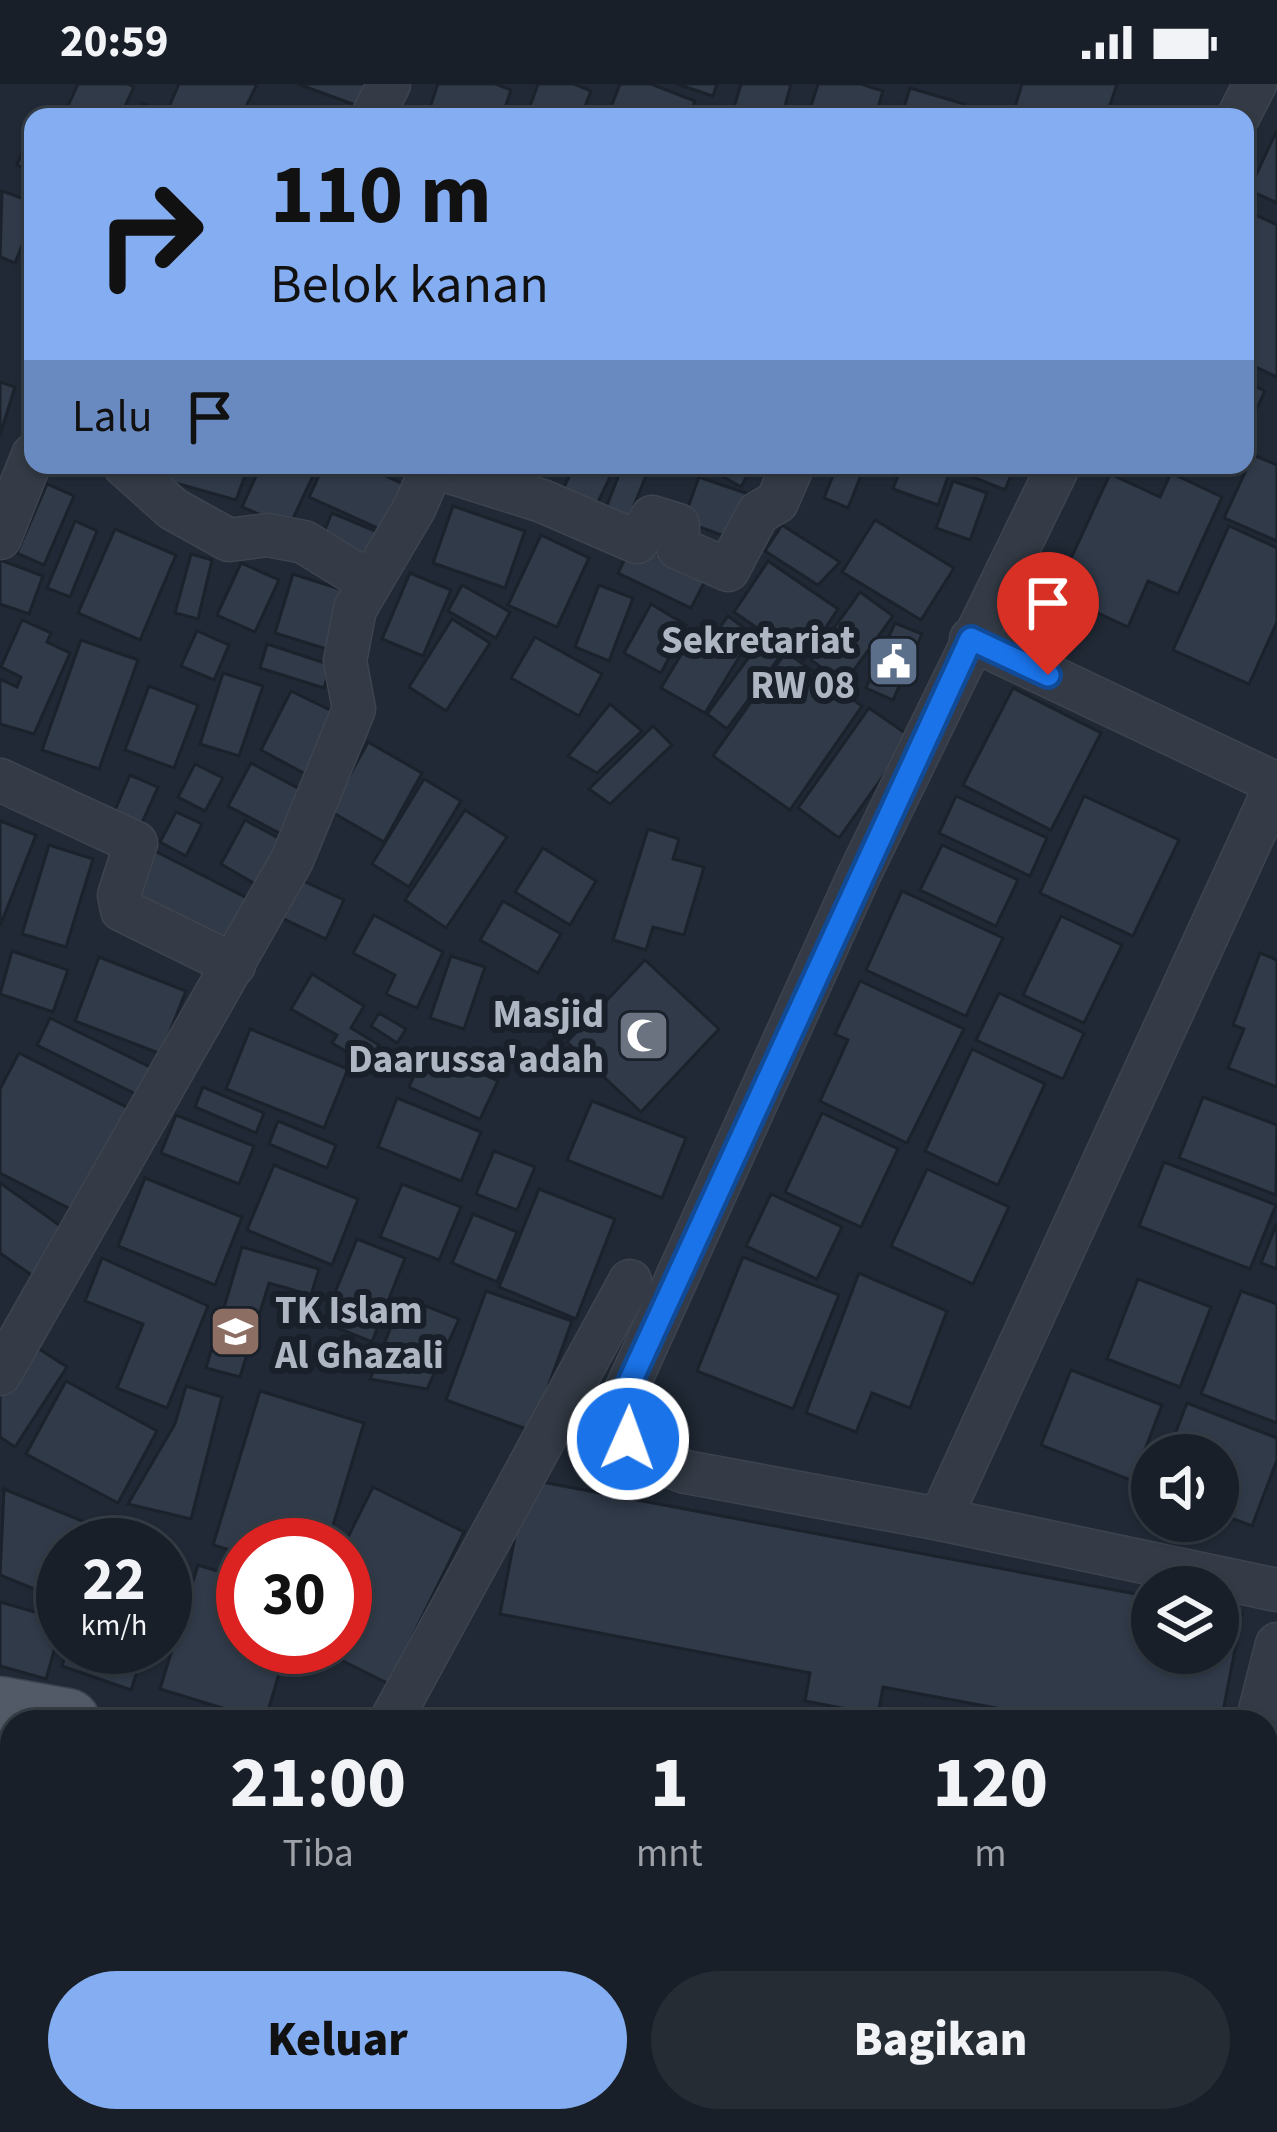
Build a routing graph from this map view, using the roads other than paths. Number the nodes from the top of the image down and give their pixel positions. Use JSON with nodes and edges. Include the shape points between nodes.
{"nodes":[{"id":1,"x":25,"y":474,"type":"edge"},
{"id":2,"x":134,"y":474,"type":"edge"},
{"id":3,"x":427,"y":474,"type":"edge"},
{"id":4,"x":456,"y":474,"type":"edge"},
{"id":5,"x":789,"y":474,"type":"edge"},
{"id":6,"x":1054,"y":474,"type":"edge"},
{"id":7,"x":0,"y":538,"type":"edge"},
{"id":8,"x":369,"y":582,"type":"junction"},
{"id":9,"x":971,"y":639,"type":"junction"},
{"id":10,"x":0,"y":780,"type":"edge"},
{"id":11,"x":1277,"y":784,"type":"edge"},
{"id":12,"x":234,"y":965,"type":"junction"},
{"id":13,"x":630,"y":1281,"type":"dead end"},
{"id":14,"x":0,"y":1374,"type":"edge"},
{"id":15,"x":940,"y":1519,"type":"junction"},
{"id":16,"x":1277,"y":1590,"type":"edge"},
{"id":17,"x":1277,"y":1644,"type":"edge"},
{"id":18,"x":397,"y":1710,"type":"edge"},
{"id":19,"x":1261,"y":1710,"type":"edge"}],
"edges":[{"from":1,"to":7,"type":"street"},
{"from":2,"to":8,"type":"street","via":[[173,508],[229,539],[304,542]]},
{"from":3,"to":8,"type":"street"},
{"from":4,"to":5,"type":"street","via":[[637,542],[652,517],[678,525],[678,548],[728,570]]},
{"from":6,"to":9,"type":"street"},
{"from":8,"to":12,"type":"street","via":[[346,646],[354,709],[292,860]]},
{"from":9,"to":11,"type":"street"},
{"from":9,"to":15,"type":"street","via":[[623,1397],[628,1439],[651,1461]]},
{"from":10,"to":12,"type":"street","via":[[136,843],[119,895],[122,910]]},
{"from":11,"to":15,"type":"street"},
{"from":12,"to":14,"type":"street"},
{"from":13,"to":18,"type":"street"},
{"from":15,"to":16,"type":"street"},
{"from":17,"to":19,"type":"street"}]}
